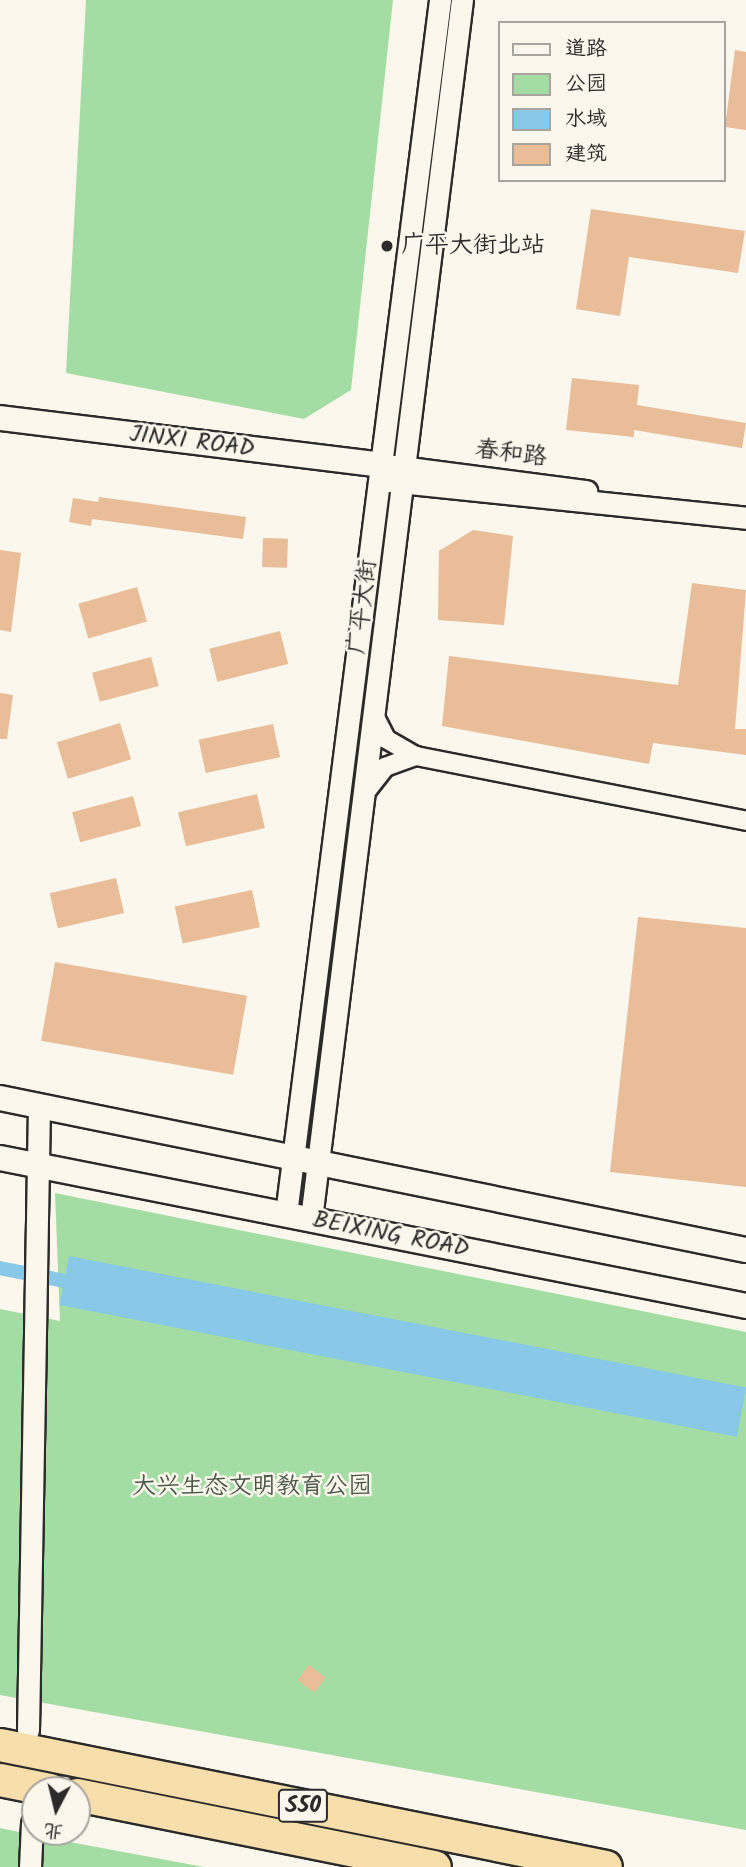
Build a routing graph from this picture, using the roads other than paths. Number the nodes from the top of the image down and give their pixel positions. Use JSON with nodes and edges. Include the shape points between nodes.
{"nodes":[{"id":1,"x":440,"y":0,"type":"edge"},
{"id":2,"x":462,"y":0,"type":"edge"},
{"id":3,"x":0,"y":418,"type":"edge"},
{"id":4,"x":0,"y":434,"type":"edge"},
{"id":5,"x":395,"y":474,"type":"junction"},
{"id":6,"x":746,"y":518,"type":"edge"},
{"id":7,"x":376,"y":719,"type":"junction"},
{"id":8,"x":416,"y":756,"type":"junction"},
{"id":9,"x":368,"y":789,"type":"junction"},
{"id":10,"x":746,"y":821,"type":"edge"},
{"id":11,"x":0,"y":1098,"type":"edge"},
{"id":12,"x":39,"y":1106,"type":"junction"},
{"id":13,"x":0,"y":1158,"type":"edge"},
{"id":14,"x":310,"y":1161,"type":"junction"},
{"id":15,"x":36,"y":1177,"type":"junction"},
{"id":16,"x":286,"y":1214,"type":"junction"},
{"id":17,"x":311,"y":1219,"type":"junction"},
{"id":18,"x":746,"y":1250,"type":"edge"},
{"id":19,"x":746,"y":1306,"type":"edge"},
{"id":20,"x":28,"y":1730,"type":"dead end"},
{"id":21,"x":0,"y":1745,"type":"edge"},
{"id":22,"x":0,"y":1780,"type":"edge"},
{"id":23,"x":21,"y":1784,"type":"edge"},
{"id":24,"x":91,"y":1798,"type":"edge"},
{"id":25,"x":31,"y":1846,"type":"edge"},
{"id":26,"x":30,"y":1867,"type":"edge"},
{"id":27,"x":435,"y":1867,"type":"edge"},
{"id":28,"x":606,"y":1867,"type":"edge"}],
"edges":[{"from":1,"to":5,"type":"street","name":"广平大街"},
{"from":2,"to":5,"type":"street","name":"广平大街"},
{"from":3,"to":5,"type":"main road","name":"JINXI ROAD"},
{"from":4,"to":5,"type":"main road","name":"JINXI ROAD"},
{"from":5,"to":6,"type":"street","name":"春和路","via":[[583,490],[629,504]]},
{"from":5,"to":7,"type":"street","name":"广平大街"},
{"from":5,"to":14,"type":"street","name":"广平大街"},
{"from":7,"to":8,"type":"street","via":[[386,739]]},
{"from":7,"to":9,"type":"street","name":"广平大街"},
{"from":8,"to":9,"type":"street","via":[[385,767]]},
{"from":8,"to":10,"type":"street"},
{"from":9,"to":14,"type":"street","name":"广平大街"},
{"from":11,"to":12,"type":"main road"},
{"from":12,"to":14,"type":"main road"},
{"from":12,"to":15,"type":"street"},
{"from":13,"to":15,"type":"main road","name":"BEIXING ROAD"},
{"from":14,"to":16,"type":"street","name":"广平大街"},
{"from":14,"to":17,"type":"street","name":"广平大街"},
{"from":14,"to":18,"type":"main road"},
{"from":15,"to":16,"type":"main road","name":"BEIXING ROAD"},
{"from":15,"to":20,"type":"street"},
{"from":16,"to":17,"type":"main road","name":"BEIXING ROAD"},
{"from":17,"to":19,"type":"main road","name":"BEIXING ROAD"},
{"from":21,"to":28,"type":"highway","number":"S50"},
{"from":22,"to":23,"type":"highway"},
{"from":24,"to":27,"type":"highway","number":"S50"},
{"from":25,"to":26,"type":"street"}]}
